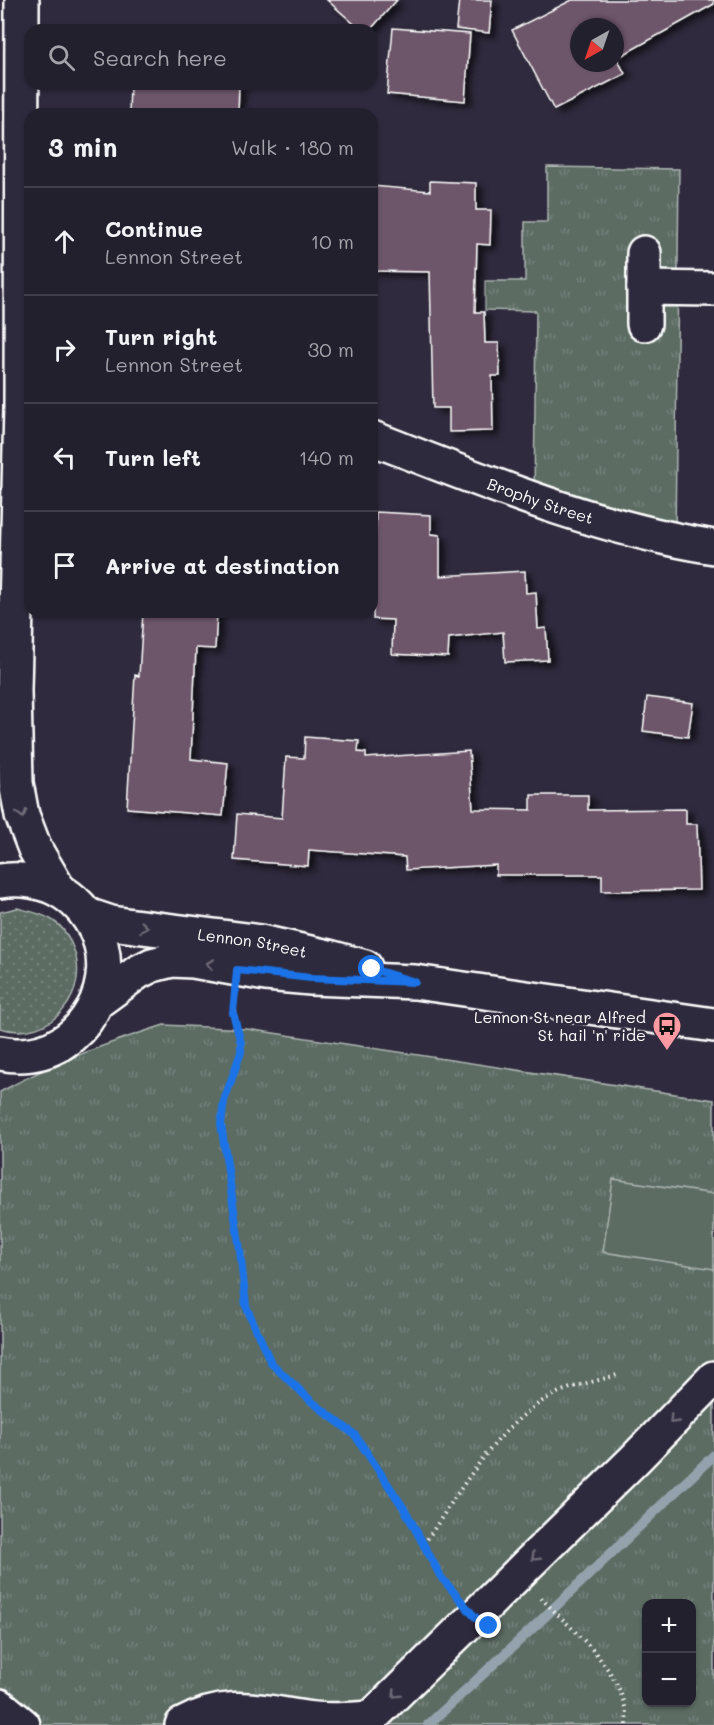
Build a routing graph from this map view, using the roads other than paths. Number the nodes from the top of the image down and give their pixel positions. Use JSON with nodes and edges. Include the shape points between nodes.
{"nodes":[{"id":1,"x":22,"y":0,"type":"edge"},
{"id":2,"x":7,"y":213,"type":"edge"},
{"id":3,"x":644,"y":253,"type":"dead end"},
{"id":4,"x":644,"y":288,"type":"junction"},
{"id":5,"x":714,"y":289,"type":"edge"},
{"id":6,"x":644,"y":324,"type":"dead end"},
{"id":7,"x":17,"y":407,"type":"edge"},
{"id":8,"x":378,"y":440,"type":"edge"},
{"id":9,"x":714,"y":547,"type":"edge"},
{"id":10,"x":7,"y":690,"type":"edge"},
{"id":11,"x":0,"y":881,"type":"edge"},
{"id":12,"x":59,"y":890,"type":"junction"},
{"id":13,"x":87,"y":915,"type":"junction"},
{"id":14,"x":415,"y":982,"type":"junction"},
{"id":15,"x":97,"y":1002,"type":"junction"},
{"id":16,"x":714,"y":1025,"type":"edge"},
{"id":17,"x":6,"y":1056,"type":"edge"},
{"id":18,"x":714,"y":1378,"type":"edge"},
{"id":19,"x":0,"y":1706,"type":"edge"},
{"id":20,"x":367,"y":1722,"type":"edge"},
{"id":21,"x":23,"y":1725,"type":"edge"},
{"id":22,"x":182,"y":1725,"type":"edge"}],
"edges":[{"from":1,"to":2,"type":"street"},
{"from":2,"to":7,"type":"street"},
{"from":3,"to":4,"type":"street"},
{"from":4,"to":5,"type":"street"},
{"from":4,"to":6,"type":"street"},
{"from":7,"to":10,"type":"street"},
{"from":8,"to":9,"type":"street","name":"Brophy Street","via":[[534,501],[675,541]]},
{"from":10,"to":12,"type":"street","one_way":true,"via":[[22,815],[35,849]]},
{"from":11,"to":12,"type":"street","via":[[36,881]]},
{"from":12,"to":13,"type":"street"},
{"from":13,"to":14,"type":"street","name":"Lennon Street","one_way":true,"via":[[122,924],[261,942]]},
{"from":13,"to":15,"type":"street","via":[[99,935],[104,957],[104,980]]},
{"from":14,"to":15,"type":"street","name":"Lennon Street","one_way":true,"via":[[311,978],[172,960],[138,972]]},
{"from":14,"to":16,"type":"street","name":"Lennon Street"},
{"from":15,"to":17,"type":"street","via":[[88,1019],[58,1045]]},
{"from":18,"to":20,"type":"street","one_way":true},
{"from":19,"to":21,"type":"street"},
{"from":20,"to":22,"type":"street","via":[[318,1720],[238,1708],[196,1717]]}]}
